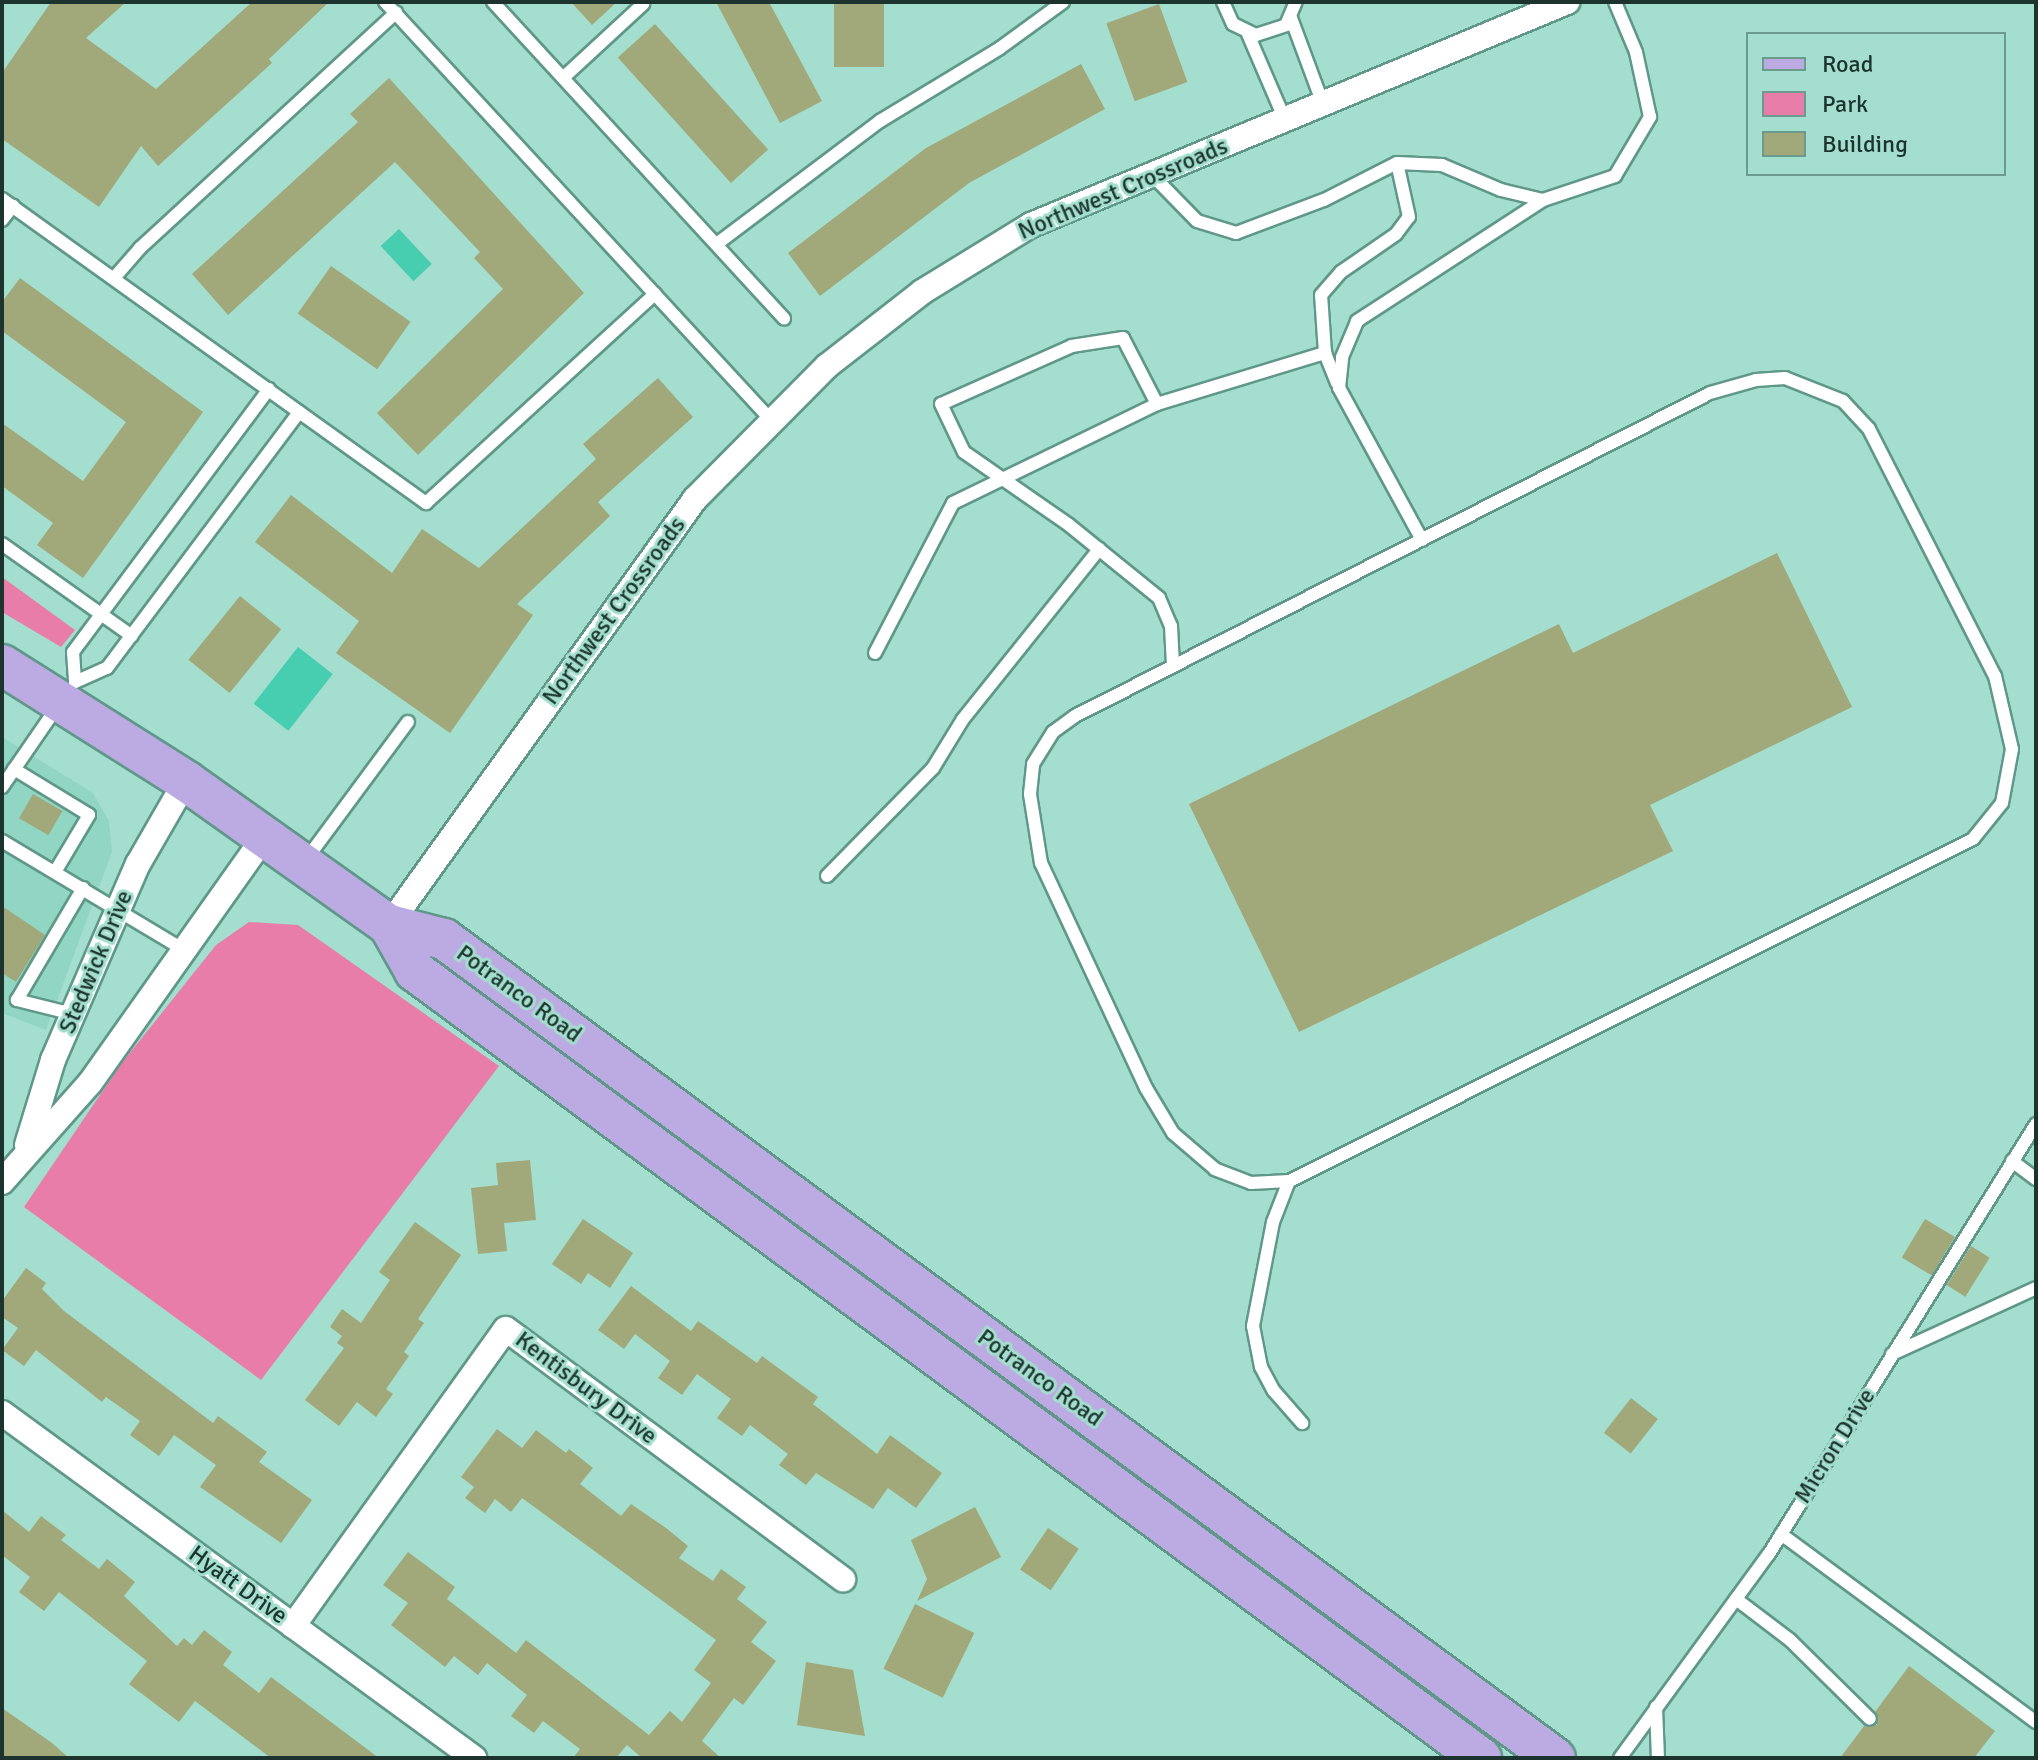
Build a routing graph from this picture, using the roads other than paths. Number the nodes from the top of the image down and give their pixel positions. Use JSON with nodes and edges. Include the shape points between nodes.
{"nodes":[{"id":1,"x":385,"y":2,"type":"edge"},
{"id":2,"x":493,"y":2,"type":"edge"},
{"id":3,"x":1063,"y":2,"type":"edge"},
{"id":4,"x":1223,"y":2,"type":"edge"},
{"id":5,"x":1296,"y":2,"type":"edge"},
{"id":6,"x":1567,"y":2,"type":"edge"},
{"id":7,"x":1615,"y":2,"type":"edge"},
{"id":8,"x":643,"y":4,"type":"dead end"},
{"id":9,"x":396,"y":13,"type":"junction"},
{"id":10,"x":1291,"y":18,"type":"junction"},
{"id":11,"x":1248,"y":34,"type":"junction"},
{"id":12,"x":564,"y":77,"type":"junction"},
{"id":13,"x":1323,"y":104,"type":"junction"},
{"id":14,"x":1285,"y":120,"type":"junction"},
{"id":15,"x":1397,"y":163,"type":"junction"},
{"id":16,"x":1152,"y":175,"type":"junction"},
{"id":17,"x":1543,"y":200,"type":"junction"},
{"id":18,"x":7,"y":202,"type":"edge"},
{"id":19,"x":2,"y":220,"type":"edge"},
{"id":20,"x":718,"y":243,"type":"junction"},
{"id":21,"x":114,"y":278,"type":"junction"},
{"id":22,"x":655,"y":294,"type":"junction"},
{"id":23,"x":784,"y":318,"type":"dead end"},
{"id":24,"x":1325,"y":353,"type":"junction"},
{"id":25,"x":1339,"y":388,"type":"junction"},
{"id":26,"x":269,"y":389,"type":"junction"},
{"id":27,"x":1157,"y":404,"type":"junction"},
{"id":28,"x":299,"y":412,"type":"junction"},
{"id":29,"x":771,"y":420,"type":"junction"},
{"id":30,"x":1006,"y":478,"type":"junction"},
{"id":31,"x":1422,"y":540,"type":"junction"},
{"id":32,"x":2,"y":544,"type":"edge"},
{"id":33,"x":1099,"y":549,"type":"junction"},
{"id":34,"x":99,"y":614,"type":"junction"},
{"id":35,"x":132,"y":636,"type":"junction"},
{"id":36,"x":875,"y":653,"type":"dead end"},
{"id":37,"x":2,"y":665,"type":"edge"},
{"id":38,"x":1173,"y":666,"type":"junction"},
{"id":39,"x":69,"y":691,"type":"junction"},
{"id":40,"x":408,"y":722,"type":"dead end"},
{"id":41,"x":14,"y":769,"type":"junction"},
{"id":42,"x":186,"y":781,"type":"junction"},
{"id":43,"x":2,"y":787,"type":"edge"},
{"id":44,"x":265,"y":836,"type":"junction"},
{"id":45,"x":2,"y":841,"type":"edge"},
{"id":46,"x":304,"y":864,"type":"junction"},
{"id":47,"x":55,"y":872,"type":"junction"},
{"id":48,"x":827,"y":876,"type":"dead end"},
{"id":49,"x":83,"y":888,"type":"junction"},
{"id":50,"x":119,"y":909,"type":"junction"},
{"id":51,"x":389,"y":925,"type":"junction"},
{"id":52,"x":184,"y":950,"type":"junction"},
{"id":53,"x":73,"y":1014,"type":"junction"},
{"id":54,"x":2036,"y":1124,"type":"edge"},
{"id":55,"x":25,"y":1151,"type":"junction"},
{"id":56,"x":2012,"y":1161,"type":"junction"},
{"id":57,"x":2036,"y":1179,"type":"edge"},
{"id":58,"x":1289,"y":1181,"type":"junction"},
{"id":59,"x":2,"y":1182,"type":"edge"},
{"id":60,"x":2036,"y":1288,"type":"edge"},
{"id":61,"x":1892,"y":1354,"type":"junction"},
{"id":62,"x":2,"y":1413,"type":"edge"},
{"id":63,"x":1302,"y":1423,"type":"dead end"},
{"id":64,"x":1781,"y":1534,"type":"junction"},
{"id":65,"x":843,"y":1579,"type":"dead end"},
{"id":66,"x":1736,"y":1599,"type":"junction"},
{"id":67,"x":293,"y":1626,"type":"junction"},
{"id":68,"x":1656,"y":1707,"type":"junction"},
{"id":69,"x":1870,"y":1719,"type":"dead end"},
{"id":70,"x":2036,"y":1722,"type":"edge"},
{"id":71,"x":474,"y":1758,"type":"edge"},
{"id":72,"x":1481,"y":1758,"type":"edge"},
{"id":73,"x":1555,"y":1758,"type":"edge"},
{"id":74,"x":1620,"y":1758,"type":"edge"},
{"id":75,"x":1658,"y":1758,"type":"edge"}],
"edges":[{"from":1,"to":9,"type":"lane"},
{"from":2,"to":12,"type":"lane"},
{"from":3,"to":20,"type":"lane","via":[[1000,48],[880,121]]},
{"from":4,"to":11,"type":"lane","via":[[1233,24]]},
{"from":5,"to":10,"type":"lane"},
{"from":6,"to":13,"type":"street","name":"Northwest Crossroads"},
{"from":7,"to":17,"type":"lane","via":[[1636,52],[1650,117],[1615,176]]},
{"from":8,"to":12,"type":"lane"},
{"from":9,"to":21,"type":"lane","via":[[140,248]]},
{"from":9,"to":22,"type":"lane"},
{"from":10,"to":11,"type":"lane","via":[[1272,33]]},
{"from":10,"to":13,"type":"lane"},
{"from":11,"to":14,"type":"lane"},
{"from":12,"to":20,"type":"lane"},
{"from":13,"to":14,"type":"street","name":"Northwest Crossroads"},
{"from":14,"to":16,"type":"street","name":"Northwest Crossroads"},
{"from":15,"to":16,"type":"lane","via":[[1324,200],[1236,233],[1197,221]]},
{"from":15,"to":17,"type":"lane","via":[[1442,165],[1501,190]]},
{"from":15,"to":24,"type":"lane","via":[[1409,217],[1396,234],[1341,272],[1321,295]]},
{"from":16,"to":29,"type":"street","name":"Northwest Crossroads","via":[[1031,225],[922,292],[827,366]]},
{"from":17,"to":25,"type":"lane","via":[[1357,321],[1342,357]]},
{"from":18,"to":19,"type":"lane"},
{"from":18,"to":21,"type":"lane"},
{"from":20,"to":23,"type":"lane"},
{"from":21,"to":26,"type":"lane"},
{"from":22,"to":28,"type":"lane","via":[[426,503]]},
{"from":22,"to":29,"type":"lane"},
{"from":24,"to":25,"type":"lane"},
{"from":24,"to":27,"type":"lane"},
{"from":25,"to":31,"type":"lane"},
{"from":26,"to":28,"type":"lane"},
{"from":26,"to":34,"type":"lane"},
{"from":27,"to":30,"type":"lane"},
{"from":27,"to":30,"type":"lane","via":[[1123,338],[1072,346],[941,404],[964,452]]},
{"from":28,"to":35,"type":"lane"},
{"from":29,"to":51,"type":"street","name":"Northwest Crossroads","via":[[669,533]]},
{"from":30,"to":33,"type":"lane"},
{"from":30,"to":36,"type":"lane","via":[[953,503]]},
{"from":31,"to":38,"type":"lane"},
{"from":31,"to":58,"type":"lane","via":[[1710,393],[1785,378],[1813,386],[1843,401],[1869,429],[1995,676],[2012,749],[2002,803],[1973,839]]},
{"from":32,"to":34,"type":"lane"},
{"from":33,"to":38,"type":"lane","via":[[1159,598],[1171,626]]},
{"from":33,"to":48,"type":"lane","via":[[963,719],[933,768]]},
{"from":34,"to":35,"type":"lane"},
{"from":34,"to":39,"type":"lane","via":[[73,652]]},
{"from":35,"to":39,"type":"lane","via":[[107,668]]},
{"from":37,"to":39,"type":"main road"},
{"from":38,"to":58,"type":"lane","via":[[1053,732],[1033,764],[1030,794],[1041,863],[1146,1088],[1173,1133],[1215,1169],[1251,1183]]},
{"from":39,"to":41,"type":"lane"},
{"from":39,"to":42,"type":"main road"},
{"from":40,"to":46,"type":"lane"},
{"from":41,"to":43,"type":"lane"},
{"from":41,"to":47,"type":"lane","via":[[89,815]]},
{"from":42,"to":44,"type":"main road"},
{"from":42,"to":50,"type":"street","name":"Stedwick Drive"},
{"from":44,"to":46,"type":"main road"},
{"from":44,"to":52,"type":"street","name":"Stedwick Drive"},
{"from":45,"to":47,"type":"lane"},
{"from":46,"to":51,"type":"main road"},
{"from":47,"to":49,"type":"lane"},
{"from":49,"to":50,"type":"lane"},
{"from":49,"to":53,"type":"lane","via":[[17,1000]]},
{"from":50,"to":52,"type":"lane"},
{"from":50,"to":53,"type":"street","name":"Stedwick Drive"},
{"from":51,"to":72,"type":"main road","name":"Potranco Road","via":[[415,971]]},
{"from":51,"to":73,"type":"main road","name":"Potranco Road","via":[[444,939]]},
{"from":52,"to":55,"type":"street","name":"Stedwick Drive","via":[[90,1083]]},
{"from":53,"to":55,"type":"street","name":"Stedwick Drive"},
{"from":54,"to":56,"type":"lane","name":"Micron Drive"},
{"from":55,"to":59,"type":"street","name":"Stedwick Drive"},
{"from":56,"to":57,"type":"lane"},
{"from":56,"to":61,"type":"lane","name":"Micron Drive"},
{"from":58,"to":63,"type":"lane","via":[[1273,1222],[1253,1326],[1261,1367]]},
{"from":60,"to":61,"type":"lane"},
{"from":61,"to":64,"type":"lane","name":"Micron Drive"},
{"from":62,"to":67,"type":"street","name":"Hyatt Drive"},
{"from":64,"to":66,"type":"lane","name":"Micron Drive"},
{"from":64,"to":70,"type":"lane"},
{"from":65,"to":67,"type":"street","name":"Kentisbury Drive","via":[[506,1329]]},
{"from":66,"to":68,"type":"lane","name":"Micron Drive"},
{"from":66,"to":69,"type":"lane","via":[[1790,1640]]},
{"from":67,"to":71,"type":"street","name":"Hyatt Drive"},
{"from":68,"to":74,"type":"lane","name":"Micron Drive"},
{"from":68,"to":75,"type":"lane"}]}
